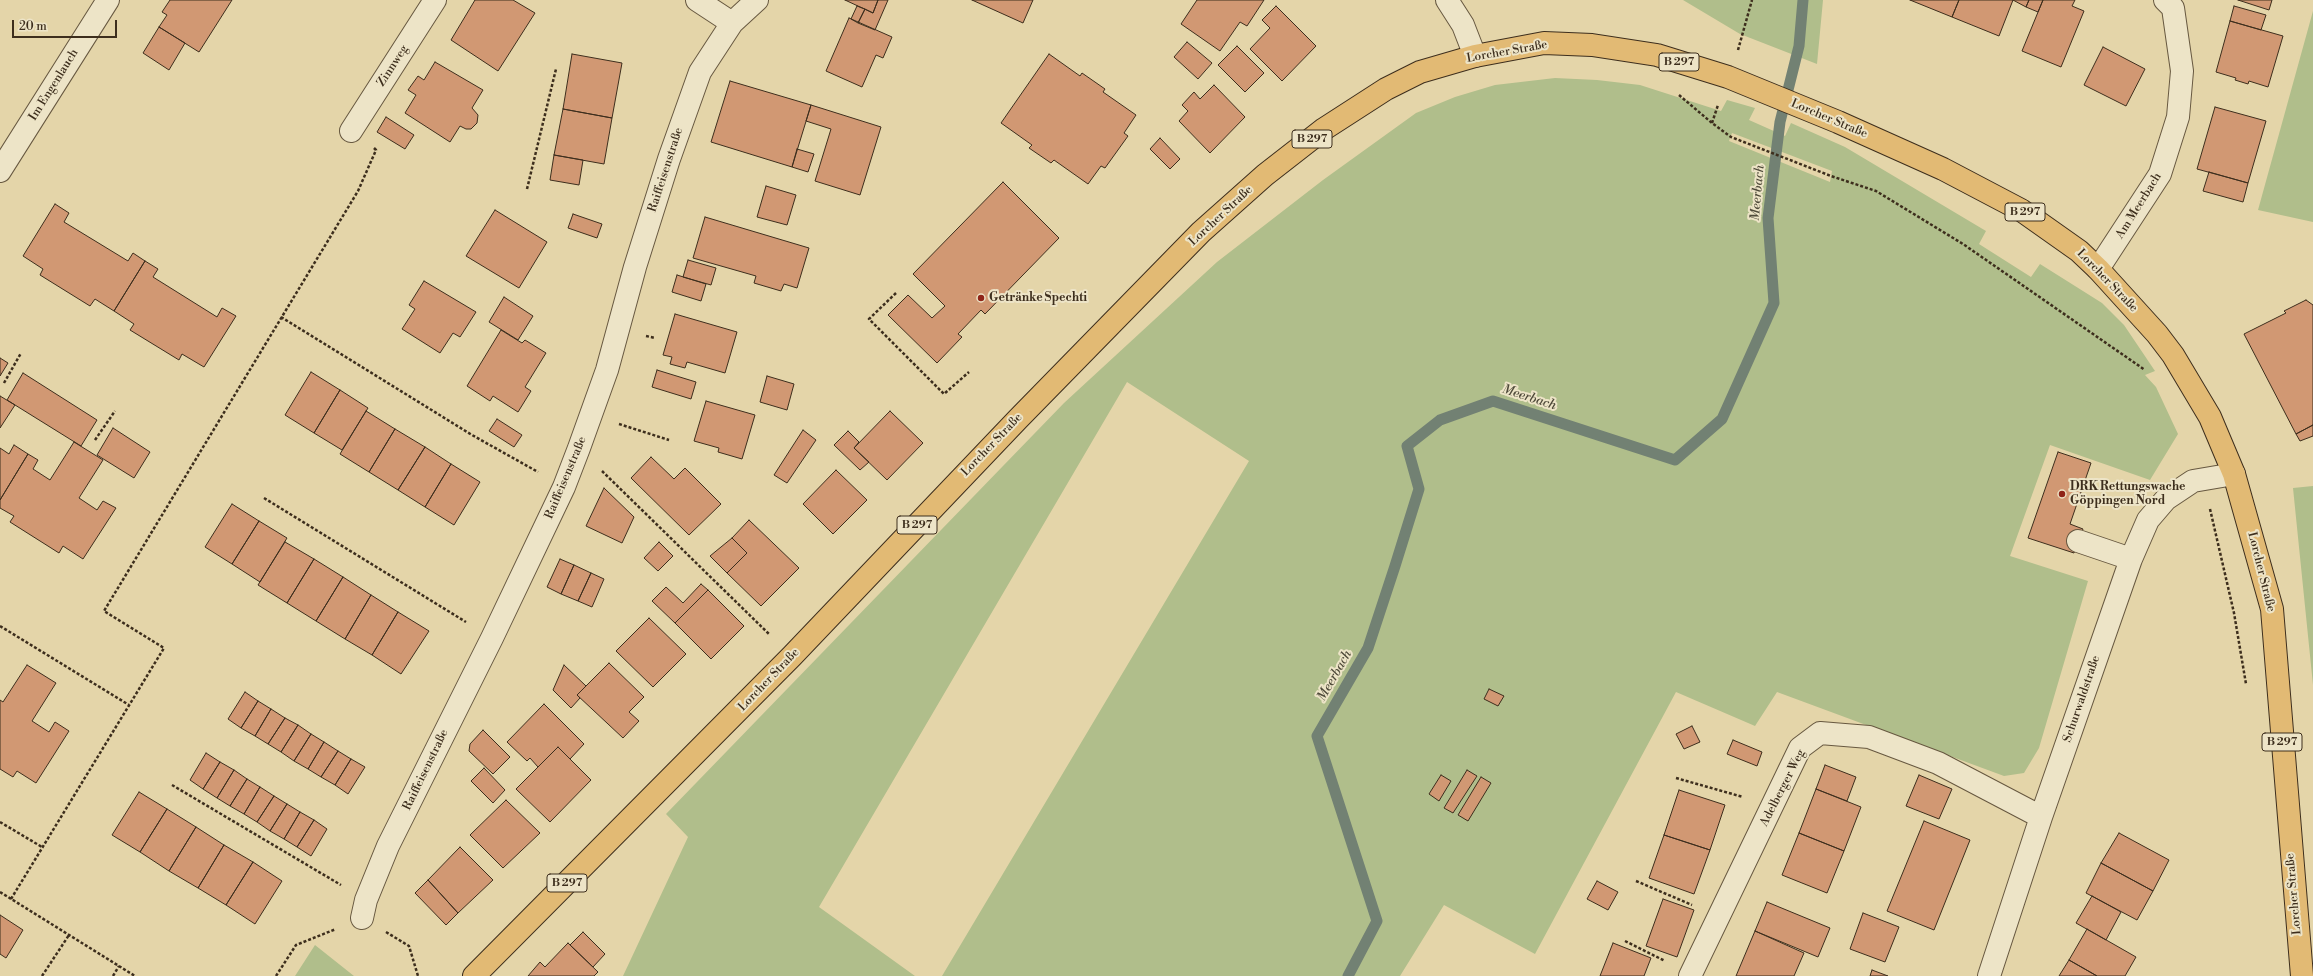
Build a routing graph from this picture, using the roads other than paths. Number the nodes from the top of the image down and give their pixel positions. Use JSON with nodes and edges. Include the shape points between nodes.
{"nodes":[{"id":1,"x":108,"y":0,"type":"edge"},
{"id":2,"x":435,"y":0,"type":"edge"},
{"id":3,"x":697,"y":0,"type":"edge"},
{"id":4,"x":757,"y":0,"type":"edge"},
{"id":5,"x":1447,"y":0,"type":"edge"},
{"id":6,"x":2165,"y":0,"type":"edge"},
{"id":7,"x":732,"y":24,"type":"junction"},
{"id":8,"x":1475,"y":56,"type":"junction"},
{"id":9,"x":351,"y":131,"type":"dead end"},
{"id":10,"x":0,"y":171,"type":"edge"},
{"id":11,"x":2098,"y":269,"type":"junction"},
{"id":12,"x":2234,"y":474,"type":"junction"},
{"id":13,"x":2078,"y":541,"type":"dead end"},
{"id":14,"x":2131,"y":559,"type":"junction"},
{"id":15,"x":2041,"y":817,"type":"junction"},
{"id":16,"x":364,"y":909,"type":"road end"},
{"id":17,"x":1690,"y":975,"type":"edge"},
{"id":18,"x":474,"y":976,"type":"edge"},
{"id":19,"x":1989,"y":976,"type":"edge"},
{"id":20,"x":2302,"y":976,"type":"edge"}],
"edges":[{"from":1,"to":10,"type":"street","name":"Im Engenlauch"},
{"from":2,"to":9,"type":"street","name":"Zinnweg"},
{"from":3,"to":7,"type":"street"},
{"from":4,"to":7,"type":"street","name":"Raiffeisenstraße"},
{"from":5,"to":8,"type":"street","via":[[1463,24]]},
{"from":6,"to":11,"type":"street","name":"Am Meerbach","via":[[2173,8],[2182,71],[2178,117],[2160,174]]},
{"from":7,"to":16,"type":"street","name":"Raiffeisenstraße","via":[[700,72],[688,102],[646,229],[606,370],[564,487],[388,846]]},
{"from":8,"to":11,"type":"main road","name":"Lorcher Straße","number":"B 297","via":[[1544,43],[1592,45],[1656,55],[1728,78],[1838,122],[1943,169],[2021,210],[2079,251]]},
{"from":8,"to":18,"type":"main road","name":"Lorcher Straße","number":"B 297","via":[[1420,72],[1386,89],[1324,129],[1265,175],[1201,232],[1034,402],[792,656]]},
{"from":11,"to":12,"type":"main road","name":"Lorcher Straße","number":"B 297","via":[[2173,355],[2210,417]]},
{"from":12,"to":14,"type":"street","name":"Schurwaldstraße","via":[[2193,482],[2166,499],[2148,520]]},
{"from":12,"to":20,"type":"main road","name":"Lorcher Straße","number":"B 297","via":[[2272,609]]},
{"from":13,"to":14,"type":"street"},
{"from":14,"to":15,"type":"street","name":"Schurwaldstraße"},
{"from":15,"to":17,"type":"street","name":"Adelberger Weg","via":[[1938,763],[1869,737],[1820,733],[1800,748]]},
{"from":15,"to":19,"type":"street","name":"Schurwaldstraße"}]}
